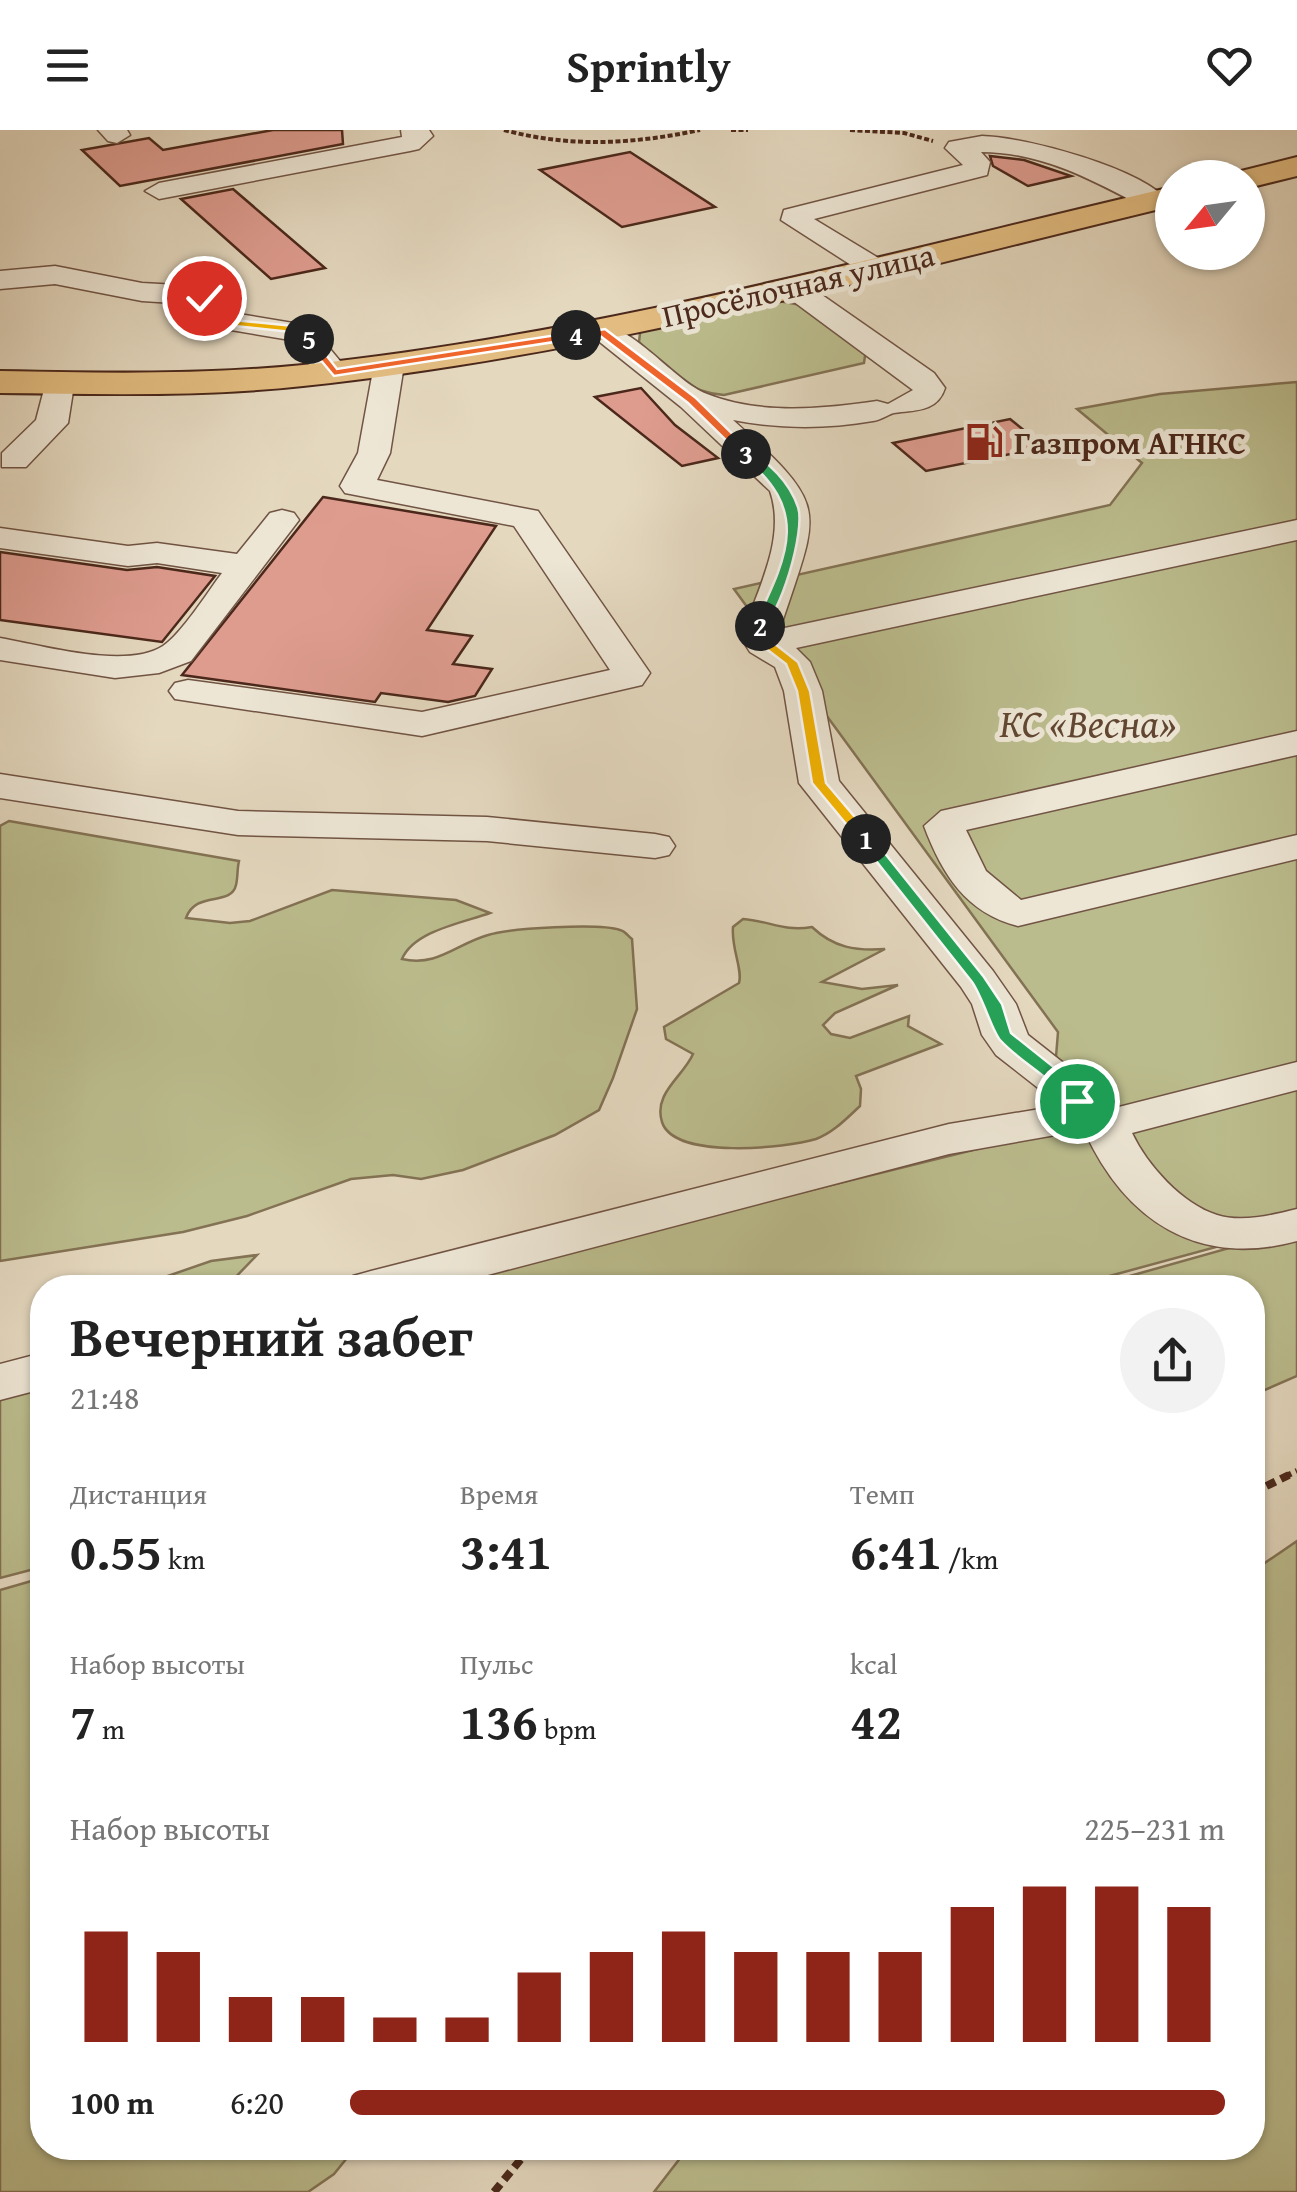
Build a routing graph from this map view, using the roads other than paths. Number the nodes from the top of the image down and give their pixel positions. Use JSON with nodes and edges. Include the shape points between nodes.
{"nodes":[{"id":1,"x":414,"y":130,"type":"edge"},
{"id":2,"x":1297,"y":166,"type":"edge"},
{"id":3,"x":1265,"y":171,"type":"edge"},
{"id":4,"x":159,"y":191,"type":"dead end"},
{"id":5,"x":1155,"y":196,"type":"edge"},
{"id":6,"x":1155,"y":201,"type":"edge"},
{"id":7,"x":874,"y":268,"type":"junction"},
{"id":8,"x":0,"y":280,"type":"edge"},
{"id":9,"x":792,"y":287,"type":"junction"},
{"id":10,"x":601,"y":331,"type":"junction"},
{"id":11,"x":389,"y":365,"type":"junction"},
{"id":12,"x":318,"y":374,"type":"junction"},
{"id":13,"x":0,"y":382,"type":"edge"},
{"id":14,"x":58,"y":385,"type":"junction"},
{"id":15,"x":692,"y":400,"type":"junction"},
{"id":16,"x":5,"y":464,"type":"edge"},
{"id":17,"x":282,"y":520,"type":"dead end"},
{"id":18,"x":1297,"y":530,"type":"edge"},
{"id":19,"x":0,"y":538,"type":"edge"},
{"id":20,"x":246,"y":566,"type":"junction"},
{"id":21,"x":763,"y":644,"type":"junction"},
{"id":22,"x":0,"y":649,"type":"edge"},
{"id":23,"x":188,"y":690,"type":"dead end"},
{"id":24,"x":1297,"y":743,"type":"edge"},
{"id":25,"x":0,"y":786,"type":"edge"},
{"id":26,"x":655,"y":846,"type":"dead end"},
{"id":27,"x":1297,"y":847,"type":"edge"},
{"id":28,"x":1297,"y":1076,"type":"edge"},
{"id":29,"x":1297,"y":1225,"type":"edge"},
{"id":30,"x":421,"y":1275,"type":"edge"},
{"id":31,"x":30,"y":1374,"type":"edge"},
{"id":32,"x":0,"y":1382,"type":"edge"}],
"edges":[{"from":1,"to":4,"type":"street","via":[[420,136],[410,143]]},
{"from":2,"to":3,"type":"main road"},
{"from":5,"to":7,"type":"street","via":[[1025,136],[999,136],[958,148],[978,169],[794,216]]},
{"from":6,"to":7,"type":"main road","name":"Просёлочная улица"},
{"from":7,"to":9,"type":"main road","name":"Просёлочная улица"},
{"from":8,"to":12,"type":"street","via":[[55,275],[196,295],[230,322],[300,332]]},
{"from":9,"to":10,"type":"main road","name":"Просёлочная улица"},
{"from":9,"to":15,"type":"street","via":[[923,380],[927,395],[825,419],[732,411]]},
{"from":10,"to":11,"type":"main road","name":"Просёлочная улица"},
{"from":10,"to":15,"type":"street"},
{"from":11,"to":12,"type":"main road","name":"Просёлочная улица"},
{"from":11,"to":23,"type":"street","via":[[374,453],[357,486],[526,518],[629,677],[422,724]]},
{"from":12,"to":14,"type":"main road","name":"Просёлочная улица"},
{"from":13,"to":14,"type":"main road","name":"Просёлочная улица"},
{"from":14,"to":16,"type":"street","via":[[52,423]]},
{"from":15,"to":21,"type":"street","via":[[775,476],[793,508],[794,532],[778,589],[758,629]]},
{"from":17,"to":20,"type":"street"},
{"from":18,"to":21,"type":"street"},
{"from":19,"to":20,"type":"street"},
{"from":20,"to":22,"type":"street","via":[[178,653],[160,664],[130,668]]},
{"from":21,"to":30,"type":"street","via":[[792,662],[804,691],[819,783],[978,980],[1004,1036],[1064,1083],[1076,1111],[1069,1119],[949,1139]]},
{"from":24,"to":27,"type":"street","via":[[944,826],[975,886],[1018,914]]},
{"from":25,"to":26,"type":"street","via":[[238,823],[487,829]]},
{"from":28,"to":29,"type":"street","via":[[1104,1125],[1115,1150],[1152,1192],[1200,1227],[1263,1234]]},
{"from":31,"to":32,"type":"street"}]}
